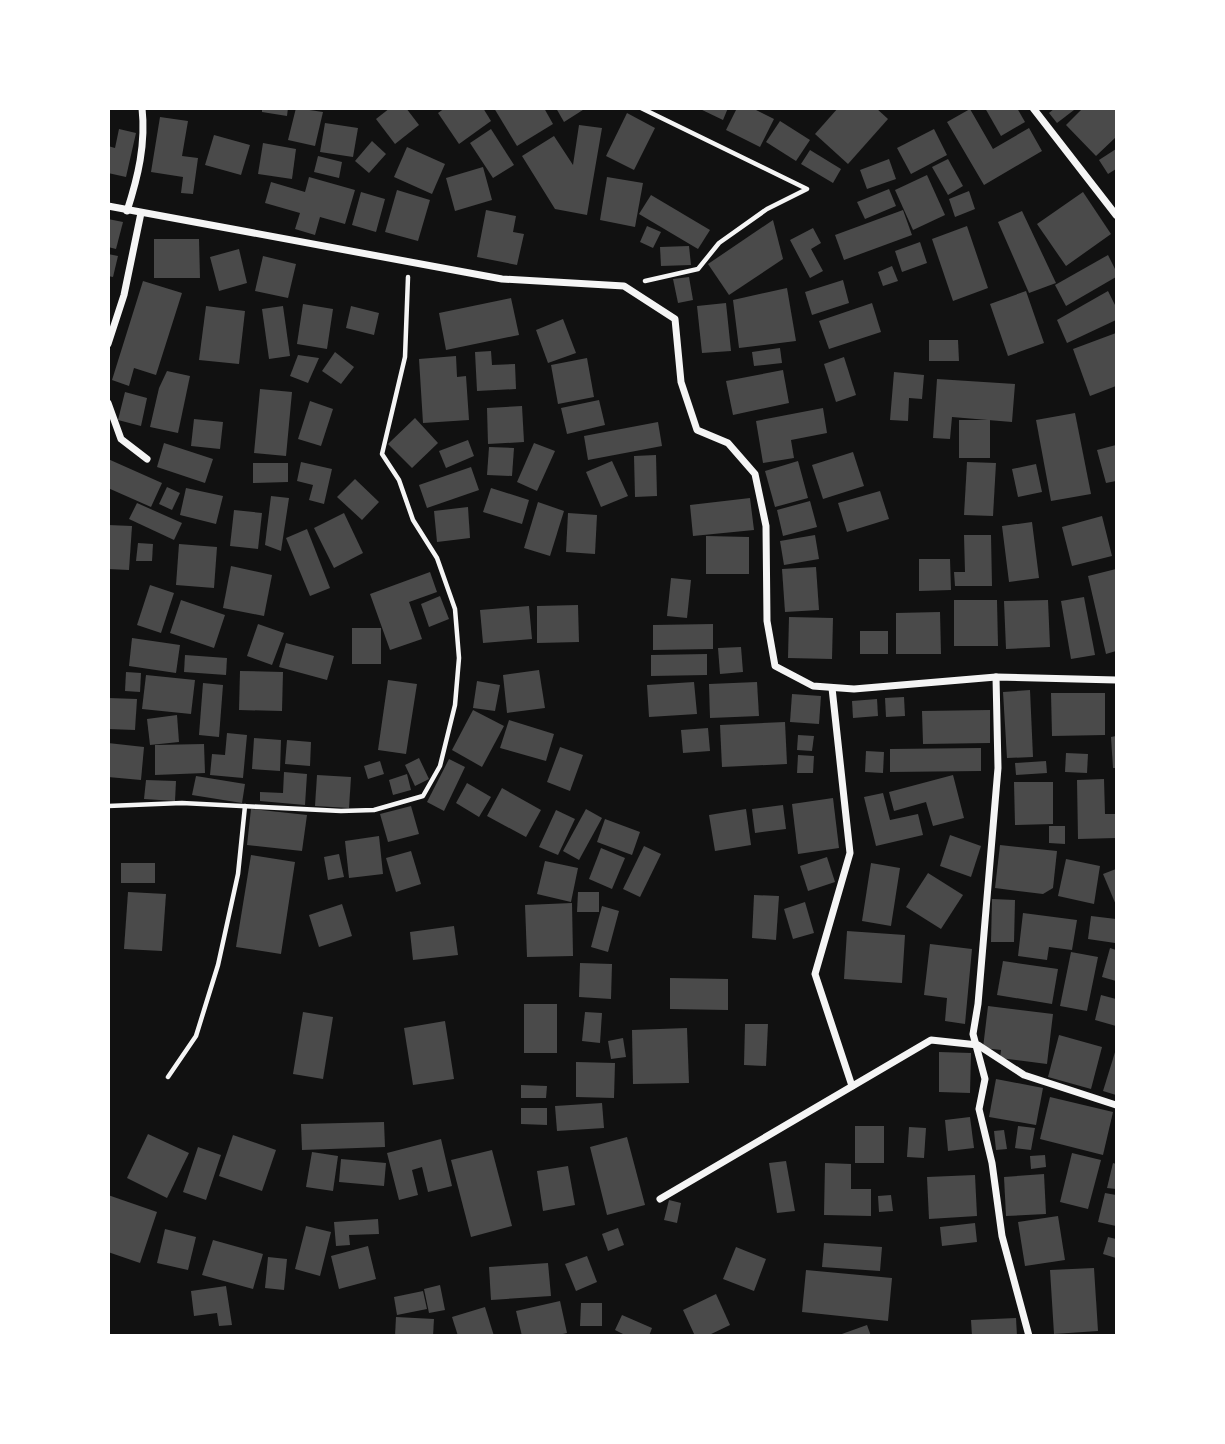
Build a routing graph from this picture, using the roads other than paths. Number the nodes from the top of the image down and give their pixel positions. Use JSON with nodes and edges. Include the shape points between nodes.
{"nodes":[{"id":1,"x":142,"y":108,"type":"edge"},
{"id":2,"x":1033,"y":108,"type":"edge"},
{"id":3,"x":108,"y":206,"type":"edge"},
{"id":4,"x":127,"y":211,"type":"junction"},
{"id":5,"x":141,"y":213,"type":"junction"},
{"id":6,"x":1116,"y":215,"type":"edge"},
{"id":7,"x":108,"y":344,"type":"edge"},
{"id":8,"x":108,"y":403,"type":"edge"},
{"id":9,"x":147,"y":459,"type":"dead end"},
{"id":10,"x":996,"y":677,"type":"junction"},
{"id":11,"x":1116,"y":680,"type":"edge"},
{"id":12,"x":832,"y":688,"type":"junction"},
{"id":13,"x":978,"y":1045,"type":"junction"},
{"id":14,"x":852,"y":1086,"type":"junction"},
{"id":15,"x":1116,"y":1105,"type":"edge"},
{"id":16,"x":660,"y":1199,"type":"dead end"},
{"id":17,"x":1029,"y":1335,"type":"edge"}],
"edges":[{"from":1,"to":4,"type":"street","via":[[145,133]]},
{"from":2,"to":6,"type":"street"},
{"from":3,"to":4,"type":"street"},
{"from":4,"to":5,"type":"street"},
{"from":5,"to":7,"type":"street","via":[[124,295]]},
{"from":5,"to":12,"type":"street","via":[[502,279],[624,286],[675,319],[681,382],[697,430],[728,443],[755,474],[766,526],[767,621],[775,666],[813,686]]},
{"from":8,"to":9,"type":"street","via":[[121,439]]},
{"from":10,"to":11,"type":"street"},
{"from":10,"to":12,"type":"street"},
{"from":10,"to":13,"type":"street","via":[[998,768],[973,1034]]},
{"from":12,"to":14,"type":"street","via":[[850,853],[815,974]]},
{"from":13,"to":14,"type":"street","via":[[931,1040]]},
{"from":13,"to":15,"type":"street","via":[[1024,1075]]},
{"from":13,"to":17,"type":"street","via":[[985,1079],[979,1109],[1002,1236]]},
{"from":14,"to":16,"type":"street"}]}
